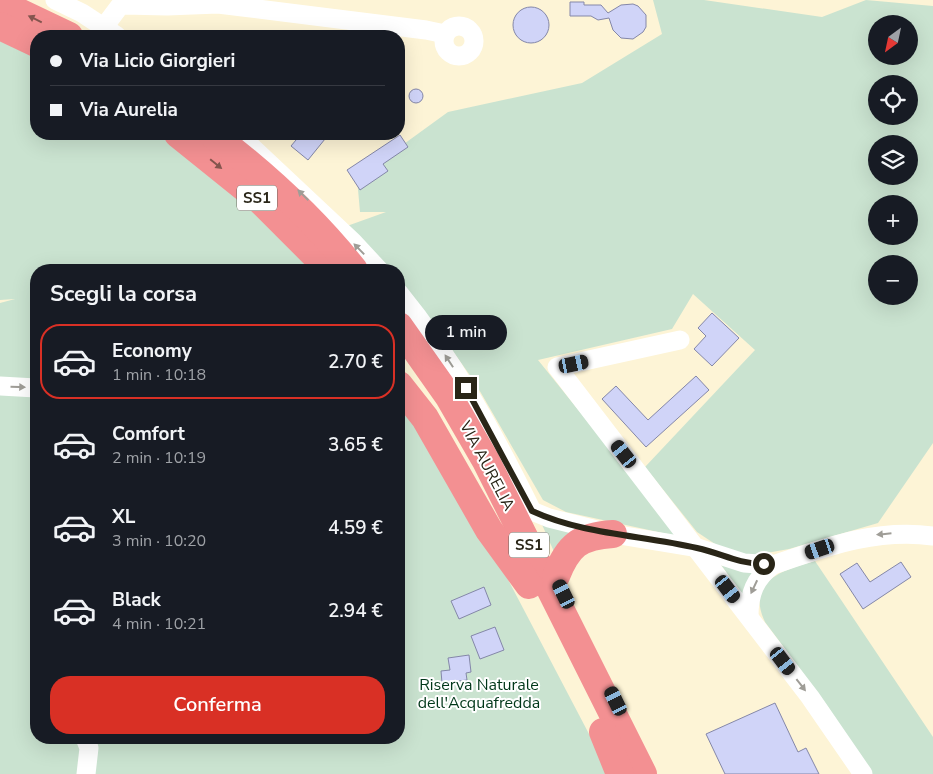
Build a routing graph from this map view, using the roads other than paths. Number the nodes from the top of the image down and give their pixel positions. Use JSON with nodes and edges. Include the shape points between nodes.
{"nodes":[{"id":1,"x":55,"y":0,"type":"edge"},
{"id":2,"x":211,"y":2,"type":"edge"},
{"id":3,"x":0,"y":3,"type":"edge"},
{"id":4,"x":0,"y":26,"type":"edge"},
{"id":5,"x":56,"y":30,"type":"edge"},
{"id":6,"x":108,"y":30,"type":"edge"},
{"id":7,"x":112,"y":30,"type":"edge"},
{"id":8,"x":445,"y":34,"type":"dead end"},
{"id":9,"x":30,"y":40,"type":"edge"},
{"id":10,"x":185,"y":140,"type":"edge"},
{"id":11,"x":219,"y":140,"type":"edge"},
{"id":12,"x":244,"y":140,"type":"edge"},
{"id":13,"x":324,"y":264,"type":"edge"},
{"id":14,"x":349,"y":264,"type":"edge"},
{"id":15,"x":373,"y":264,"type":"edge"},
{"id":16,"x":405,"y":301,"type":"edge"},
{"id":17,"x":405,"y":335,"type":"edge"},
{"id":18,"x":680,"y":340,"type":"dead end"},
{"id":19,"x":405,"y":363,"type":"edge"},
{"id":20,"x":0,"y":386,"type":"edge"},
{"id":21,"x":30,"y":388,"type":"edge"},
{"id":22,"x":405,"y":393,"type":"edge"},
{"id":23,"x":532,"y":511,"type":"junction"},
{"id":24,"x":613,"y":534,"type":"junction"},
{"id":25,"x":933,"y":536,"type":"edge"},
{"id":26,"x":698,"y":548,"type":"junction"},
{"id":27,"x":773,"y":565,"type":"junction"},
{"id":28,"x":556,"y":576,"type":"junction"},
{"id":29,"x":529,"y":585,"type":"junction"},
{"id":30,"x":749,"y":616,"type":"junction"},
{"id":31,"x":603,"y":732,"type":"junction"},
{"id":32,"x":87,"y":744,"type":"edge"},
{"id":33,"x":86,"y":774,"type":"edge"},
{"id":34,"x":620,"y":774,"type":"edge"},
{"id":35,"x":624,"y":774,"type":"edge"},
{"id":36,"x":644,"y":774,"type":"edge"},
{"id":37,"x":862,"y":774,"type":"edge"}],
"edges":[{"from":1,"to":6,"type":"street"},
{"from":2,"to":7,"type":"street","via":[[124,5],[119,7]]},
{"from":2,"to":8,"type":"street"},
{"from":5,"to":3,"type":"highway","one_way":true},
{"from":4,"to":9,"type":"highway"},
{"from":10,"to":13,"type":"highway","number":"SS1","one_way":true,"via":[[260,200]]},
{"from":11,"to":14,"type":"highway","number":"SS1","via":[[284,196]]},
{"from":15,"to":12,"type":"street","one_way":true},
{"from":23,"to":16,"type":"street","name":"VIA AURELIA","one_way":true,"via":[[466,388]]},
{"from":17,"to":36,"type":"highway","name":"VIA AURELIA","number":"SS1","via":[[449,397],[486,461]]},
{"from":18,"to":26,"type":"street","via":[[557,367]]},
{"from":19,"to":29,"type":"highway","name":"VIA AURELIA","number":"SS1","via":[[457,445]]},
{"from":20,"to":21,"type":"street","one_way":true},
{"from":22,"to":29,"type":"highway","via":[[425,418],[489,530]]},
{"from":23,"to":24,"type":"street"},
{"from":23,"to":28,"type":"highway"},
{"from":24,"to":26,"type":"street"},
{"from":24,"to":28,"type":"highway","via":[[587,538],[575,544],[565,555]]},
{"from":25,"to":27,"type":"street","one_way":true,"via":[[897,533],[869,536]]},
{"from":26,"to":27,"type":"street","via":[[744,563]]},
{"from":26,"to":30,"type":"street"},
{"from":27,"to":30,"type":"street","one_way":true,"via":[[753,589]]},
{"from":28,"to":36,"type":"highway","via":[[625,719]]},
{"from":29,"to":31,"type":"highway","name":"VIA AURELIA","number":"SS1"},
{"from":30,"to":37,"type":"street","one_way":true,"via":[[826,719]]},
{"from":31,"to":34,"type":"highway"},
{"from":31,"to":35,"type":"highway","name":"VIA AURELIA","number":"SS1"},
{"from":32,"to":33,"type":"street"}]}
